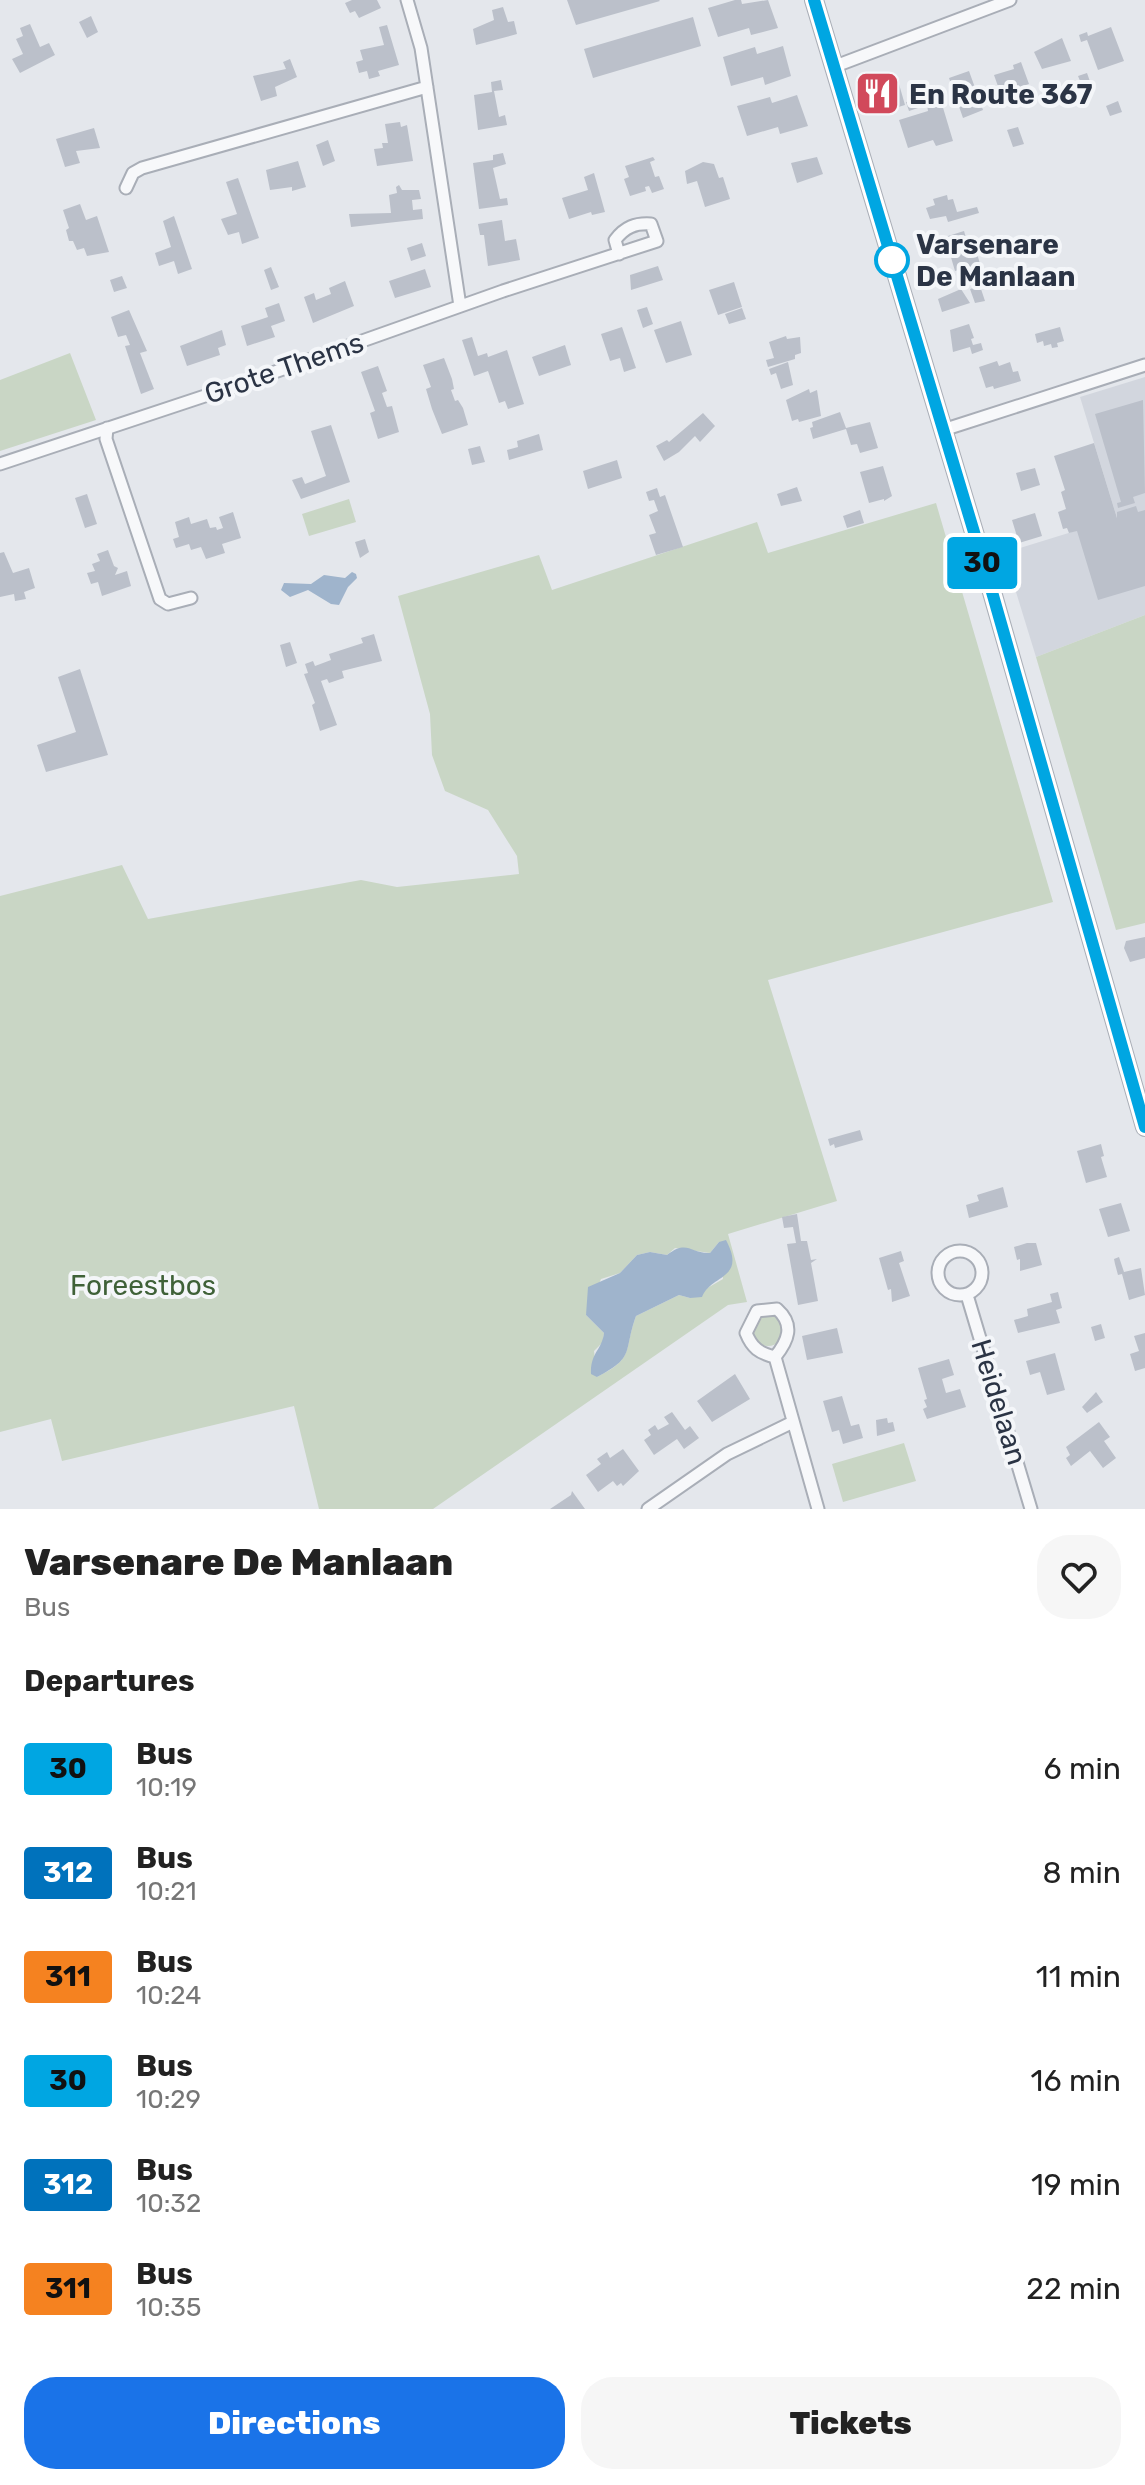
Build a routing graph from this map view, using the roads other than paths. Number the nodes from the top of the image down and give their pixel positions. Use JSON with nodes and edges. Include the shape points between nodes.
{"nodes":[{"id":1,"x":407,"y":0,"type":"edge"},
{"id":2,"x":814,"y":0,"type":"edge"},
{"id":3,"x":1010,"y":0,"type":"edge"},
{"id":4,"x":833,"y":67,"type":"junction"},
{"id":5,"x":427,"y":87,"type":"junction"},
{"id":6,"x":126,"y":188,"type":"dead end"},
{"id":7,"x":619,"y":254,"type":"dead end"},
{"id":8,"x":460,"y":306,"type":"junction"},
{"id":9,"x":1145,"y":365,"type":"edge"},
{"id":10,"x":107,"y":428,"type":"junction"},
{"id":11,"x":943,"y":430,"type":"junction"},
{"id":12,"x":0,"y":464,"type":"edge"},
{"id":13,"x":191,"y":598,"type":"dead end"},
{"id":14,"x":1145,"y":1127,"type":"edge"},
{"id":15,"x":967,"y":1295,"type":"dead end"},
{"id":16,"x":775,"y":1357,"type":"junction"},
{"id":17,"x":793,"y":1422,"type":"junction"},
{"id":18,"x":648,"y":1509,"type":"edge"},
{"id":19,"x":818,"y":1509,"type":"edge"},
{"id":20,"x":1031,"y":1509,"type":"edge"}],
"edges":[{"from":1,"to":5,"type":"street"},
{"from":2,"to":4,"type":"main road"},
{"from":3,"to":4,"type":"street"},
{"from":4,"to":11,"type":"main road"},
{"from":5,"to":6,"type":"street","via":[[142,168]]},
{"from":5,"to":8,"type":"street"},
{"from":7,"to":8,"type":"street","name":"Grote Thems"},
{"from":8,"to":10,"type":"street","name":"Grote Thems"},
{"from":9,"to":11,"type":"street"},
{"from":10,"to":12,"type":"street","name":"Grote Thems"},
{"from":10,"to":13,"type":"street","via":[[106,439],[160,599],[168,604]]},
{"from":11,"to":14,"type":"main road"},
{"from":15,"to":20,"type":"street","name":"Heidelaan"},
{"from":16,"to":16,"type":"street","via":[[788,1337],[785,1316],[777,1309],[757,1311],[746,1333],[761,1354]]},
{"from":16,"to":17,"type":"street"},
{"from":17,"to":18,"type":"street","via":[[727,1454]]},
{"from":17,"to":19,"type":"street"}]}
